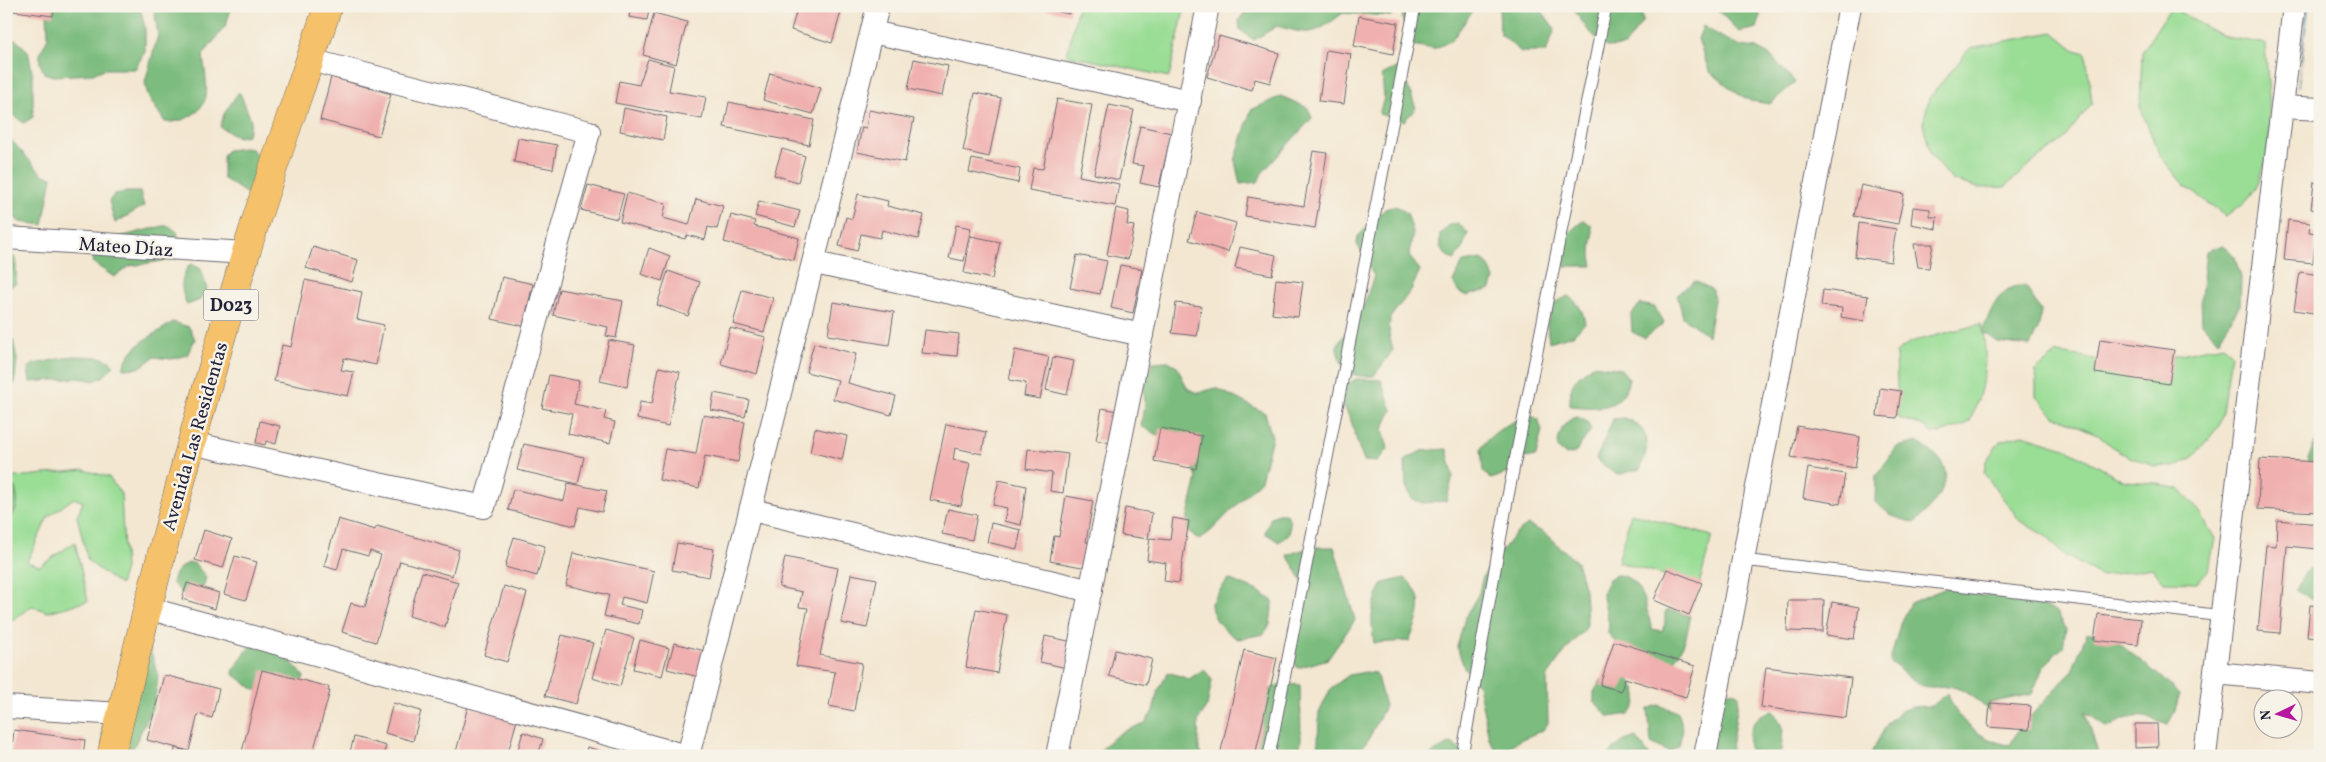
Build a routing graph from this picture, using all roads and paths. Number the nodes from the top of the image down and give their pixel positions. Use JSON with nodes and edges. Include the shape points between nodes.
{"nodes":[{"id":1,"x":328,"y":6,"type":"edge"},
{"id":2,"x":878,"y":6,"type":"edge"},
{"id":3,"x":1208,"y":6,"type":"edge"},
{"id":4,"x":1415,"y":6,"type":"edge"},
{"id":5,"x":1606,"y":6,"type":"edge"},
{"id":6,"x":1850,"y":6,"type":"edge"},
{"id":7,"x":2294,"y":6,"type":"edge"},
{"id":8,"x":872,"y":32,"type":"junction"},
{"id":9,"x":310,"y":60,"type":"junction"},
{"id":10,"x":1190,"y":101,"type":"junction"},
{"id":11,"x":2283,"y":107,"type":"junction"},
{"id":12,"x":2320,"y":109,"type":"edge"},
{"id":13,"x":6,"y":238,"type":"edge"},
{"id":14,"x":246,"y":253,"type":"junction"},
{"id":15,"x":815,"y":262,"type":"junction"},
{"id":16,"x":1142,"y":335,"type":"junction"},
{"id":17,"x":191,"y":443,"type":"junction"},
{"id":18,"x":752,"y":510,"type":"junction"},
{"id":19,"x":1743,"y":560,"type":"junction"},
{"id":20,"x":1091,"y":591,"type":"junction"},
{"id":21,"x":147,"y":608,"type":"junction"},
{"id":22,"x":2223,"y":616,"type":"junction"},
{"id":23,"x":2215,"y":674,"type":"junction"},
{"id":24,"x":2320,"y":684,"type":"edge"},
{"id":25,"x":6,"y":707,"type":"edge"},
{"id":26,"x":121,"y":714,"type":"junction"},
{"id":27,"x":111,"y":756,"type":"edge"},
{"id":28,"x":688,"y":756,"type":"edge"},
{"id":29,"x":1057,"y":756,"type":"edge"},
{"id":30,"x":1269,"y":756,"type":"edge"},
{"id":31,"x":1462,"y":756,"type":"edge"},
{"id":32,"x":1705,"y":756,"type":"edge"},
{"id":33,"x":2205,"y":756,"type":"edge"}],
"edges":[{"from":1,"to":9,"type":"main road","name":"Avenida Las Residentas","number":"D023"},
{"from":2,"to":8,"type":"street"},
{"from":3,"to":10,"type":"street"},
{"from":4,"to":30,"type":"lane"},
{"from":5,"to":31,"type":"lane","via":[[1507,501]]},
{"from":6,"to":19,"type":"street"},
{"from":7,"to":11,"type":"street"},
{"from":8,"to":10,"type":"street"},
{"from":8,"to":15,"type":"street"},
{"from":9,"to":14,"type":"main road","name":"Avenida Las Residentas","number":"D023"},
{"from":9,"to":17,"type":"street","via":[[589,132],[484,507]]},
{"from":10,"to":16,"type":"street"},
{"from":11,"to":12,"type":"street"},
{"from":11,"to":22,"type":"street"},
{"from":13,"to":14,"type":"street","name":"Mateo Díaz"},
{"from":14,"to":17,"type":"main road","name":"Avenida Las Residentas","number":"D023"},
{"from":15,"to":16,"type":"street"},
{"from":15,"to":18,"type":"street"},
{"from":16,"to":20,"type":"street"},
{"from":17,"to":21,"type":"main road","name":"Avenida Las Residentas","number":"D023"},
{"from":18,"to":20,"type":"street"},
{"from":18,"to":28,"type":"street"},
{"from":19,"to":22,"type":"lane"},
{"from":19,"to":32,"type":"street"},
{"from":20,"to":29,"type":"street"},
{"from":21,"to":26,"type":"main road","name":"Avenida Las Residentas","number":"D023"},
{"from":21,"to":28,"type":"street"},
{"from":22,"to":23,"type":"street"},
{"from":23,"to":24,"type":"street"},
{"from":23,"to":33,"type":"street"},
{"from":25,"to":26,"type":"street"},
{"from":26,"to":27,"type":"main road","name":"Avenida Las Residentas","number":"D023"}]}
